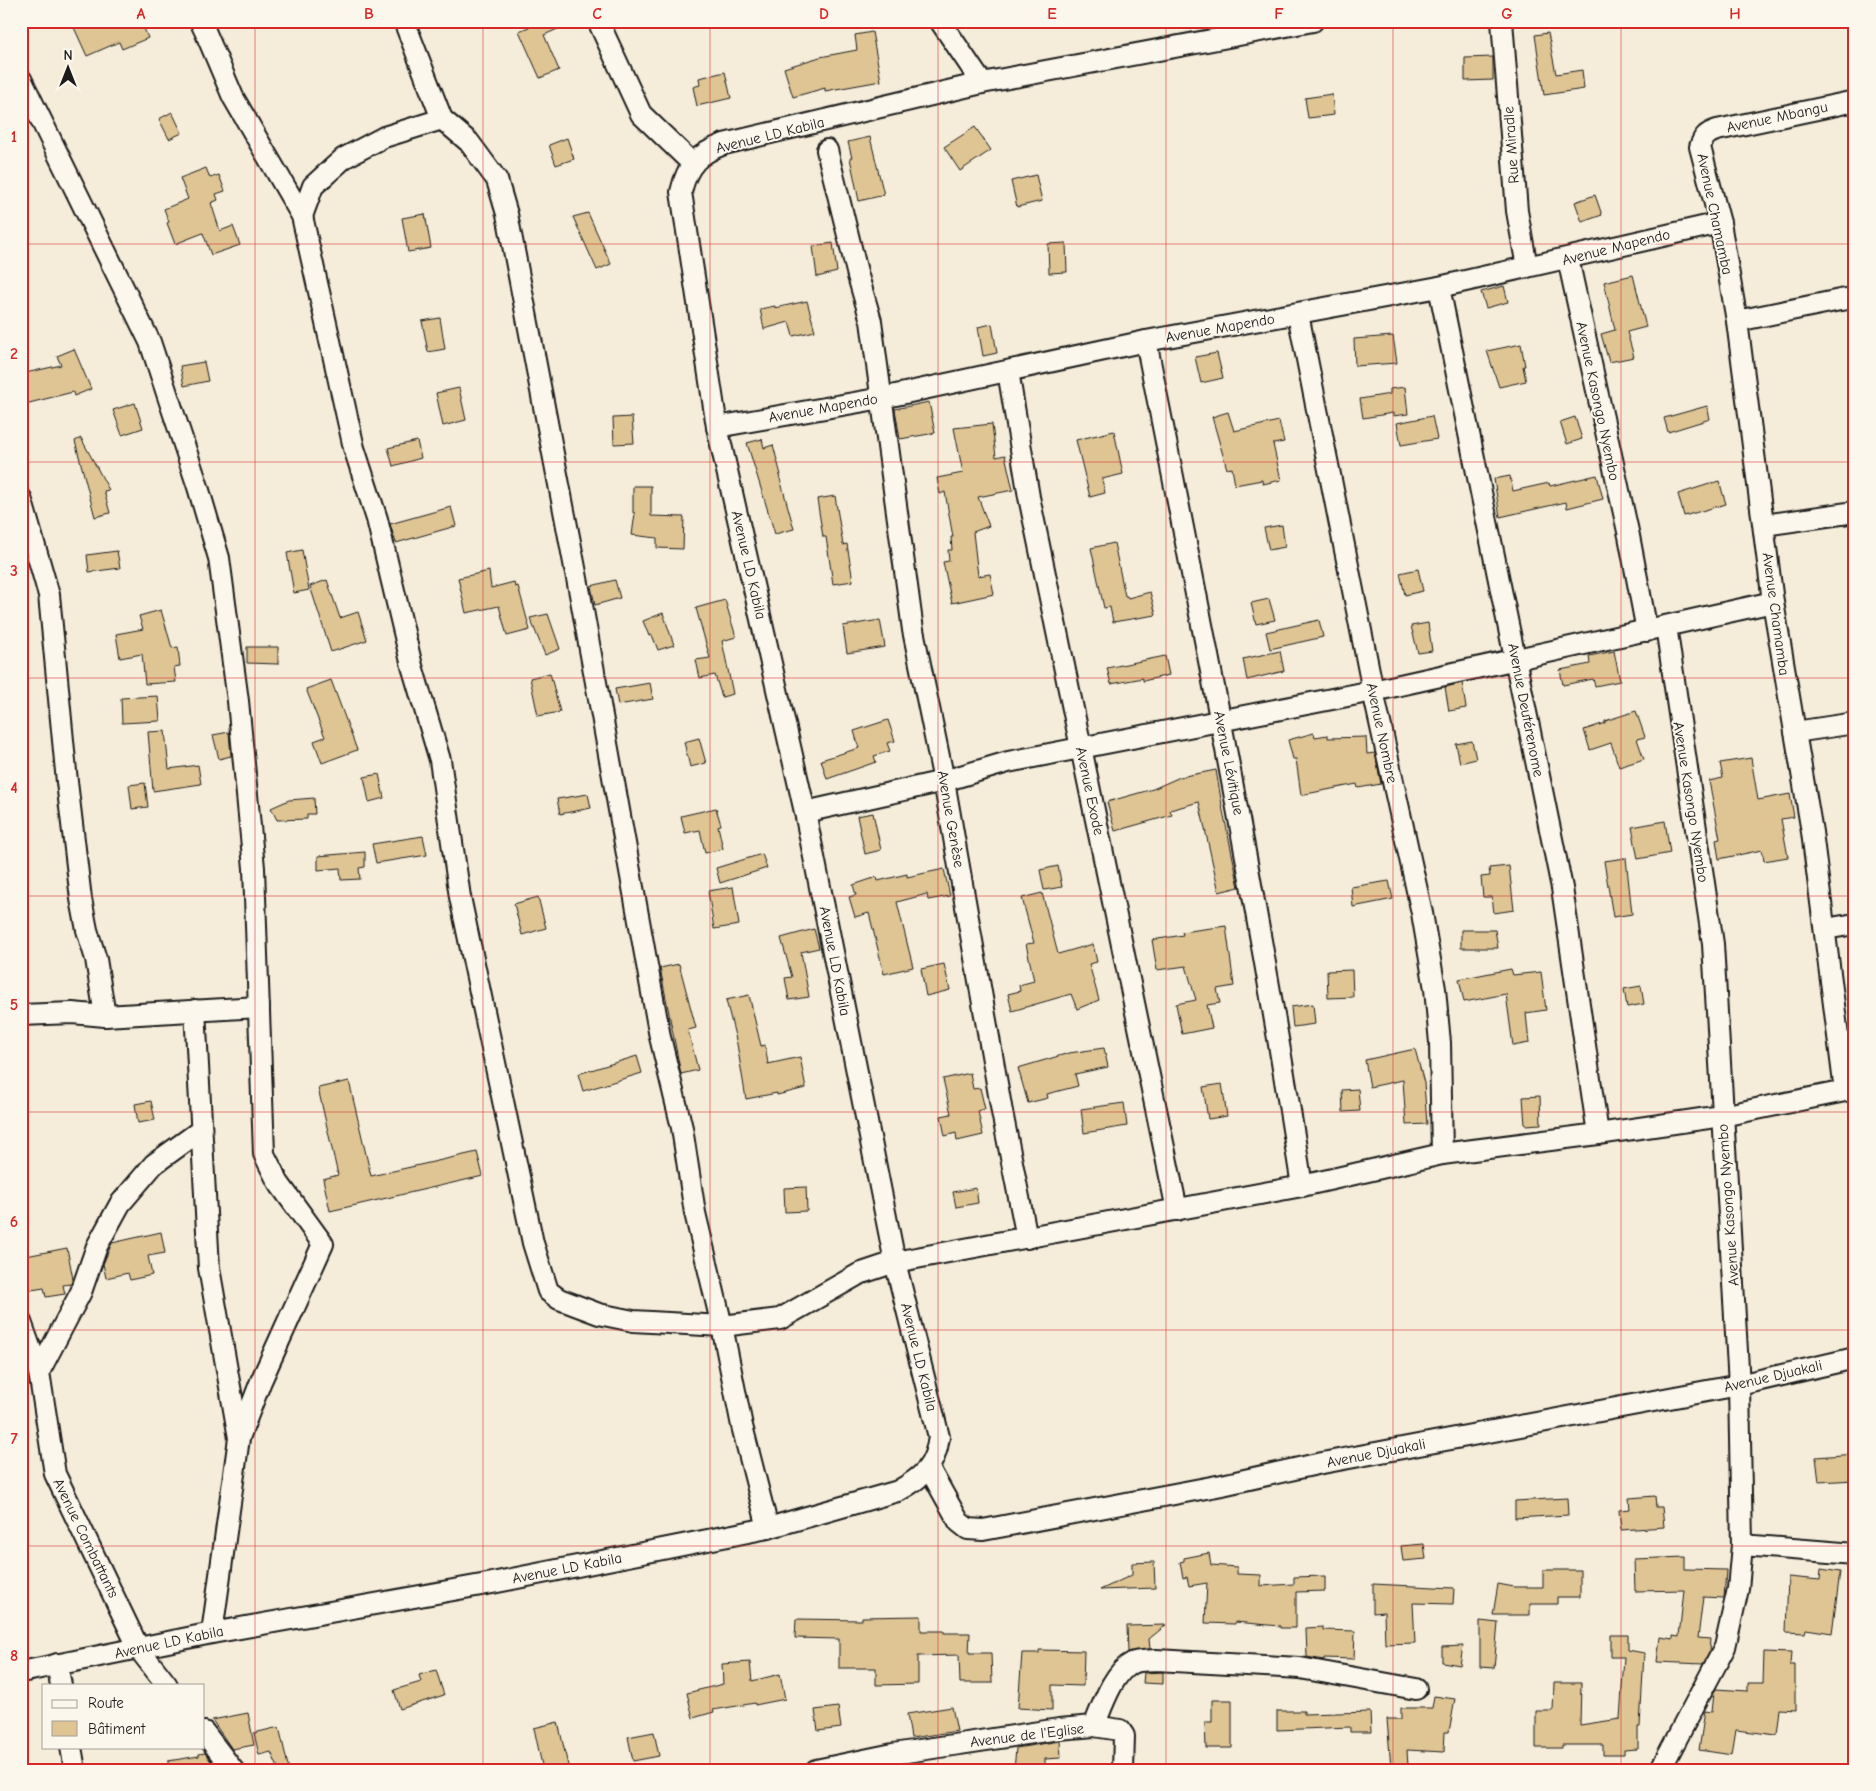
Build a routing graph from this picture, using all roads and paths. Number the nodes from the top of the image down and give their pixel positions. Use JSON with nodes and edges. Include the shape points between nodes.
{"nodes":[{"id":1,"x":200,"y":21,"type":"edge"},
{"id":2,"x":404,"y":21,"type":"edge"},
{"id":3,"x":598,"y":21,"type":"edge"},
{"id":4,"x":940,"y":21,"type":"edge"},
{"id":5,"x":1313,"y":21,"type":"edge"},
{"id":6,"x":1502,"y":21,"type":"edge"},
{"id":7,"x":21,"y":79,"type":"edge"},
{"id":8,"x":982,"y":84,"type":"junction"},
{"id":9,"x":1855,"y":101,"type":"edge"},
{"id":10,"x":442,"y":120,"type":"junction"},
{"id":11,"x":1702,"y":138,"type":"joint"},
{"id":12,"x":827,"y":150,"type":"dead end"},
{"id":13,"x":693,"y":164,"type":"junction"},
{"id":14,"x":302,"y":216,"type":"junction"},
{"id":15,"x":1720,"y":223,"type":"junction"},
{"id":16,"x":1568,"y":259,"type":"junction"},
{"id":17,"x":1527,"y":267,"type":"junction"},
{"id":18,"x":1439,"y":287,"type":"junction"},
{"id":19,"x":1855,"y":298,"type":"edge"},
{"id":20,"x":1298,"y":314,"type":"junction"},
{"id":21,"x":1737,"y":321,"type":"junction"},
{"id":22,"x":1146,"y":341,"type":"junction"},
{"id":23,"x":1008,"y":371,"type":"junction"},
{"id":24,"x":882,"y":398,"type":"junction"},
{"id":25,"x":717,"y":427,"type":"junction"},
{"id":26,"x":21,"y":498,"type":"edge"},
{"id":27,"x":1855,"y":512,"type":"edge"},
{"id":28,"x":1764,"y":525,"type":"junction"},
{"id":29,"x":1773,"y":602,"type":"junction"},
{"id":30,"x":1656,"y":628,"type":"junction"},
{"id":31,"x":1516,"y":660,"type":"junction"},
{"id":32,"x":1373,"y":691,"type":"junction"},
{"id":33,"x":1221,"y":722,"type":"junction"},
{"id":34,"x":1855,"y":723,"type":"edge"},
{"id":35,"x":1795,"y":732,"type":"junction"},
{"id":36,"x":1081,"y":747,"type":"junction"},
{"id":37,"x":944,"y":781,"type":"junction"},
{"id":38,"x":805,"y":812,"type":"junction"},
{"id":39,"x":1855,"y":924,"type":"edge"},
{"id":40,"x":1825,"y":929,"type":"junction"},
{"id":41,"x":259,"y":1007,"type":"junction"},
{"id":42,"x":195,"y":1010,"type":"junction"},
{"id":43,"x":21,"y":1015,"type":"edge"},
{"id":44,"x":105,"y":1016,"type":"junction"},
{"id":45,"x":1850,"y":1090,"type":"edge"},
{"id":46,"x":1722,"y":1116,"type":"junction"},
{"id":47,"x":201,"y":1130,"type":"junction"},
{"id":48,"x":1598,"y":1134,"type":"junction"},
{"id":49,"x":1442,"y":1154,"type":"junction"},
{"id":50,"x":1302,"y":1186,"type":"junction"},
{"id":51,"x":1177,"y":1210,"type":"junction"},
{"id":52,"x":1027,"y":1238,"type":"junction"},
{"id":53,"x":895,"y":1262,"type":"junction"},
{"id":54,"x":722,"y":1326,"type":"junction"},
{"id":55,"x":22,"y":1328,"type":"edge"},
{"id":56,"x":1855,"y":1358,"type":"edge"},
{"id":57,"x":39,"y":1372,"type":"junction"},
{"id":58,"x":1739,"y":1385,"type":"junction"},
{"id":59,"x":239,"y":1438,"type":"junction"},
{"id":60,"x":929,"y":1468,"type":"junction"},
{"id":61,"x":768,"y":1528,"type":"junction"},
{"id":62,"x":1742,"y":1545,"type":"junction"},
{"id":63,"x":1855,"y":1554,"type":"edge"},
{"id":64,"x":212,"y":1633,"type":"junction"},
{"id":65,"x":139,"y":1649,"type":"junction"},
{"id":66,"x":57,"y":1664,"type":"junction"},
{"id":67,"x":21,"y":1672,"type":"edge"},
{"id":68,"x":61,"y":1684,"type":"edge"},
{"id":69,"x":166,"y":1684,"type":"edge"},
{"id":70,"x":1416,"y":1689,"type":"dead end"},
{"id":71,"x":1094,"y":1726,"type":"junction"},
{"id":72,"x":205,"y":1733,"type":"edge"},
{"id":73,"x":72,"y":1748,"type":"edge"},
{"id":74,"x":75,"y":1770,"type":"edge"},
{"id":75,"x":233,"y":1770,"type":"edge"},
{"id":76,"x":816,"y":1770,"type":"edge"},
{"id":77,"x":1123,"y":1770,"type":"edge"},
{"id":78,"x":1660,"y":1770,"type":"edge"}],
"edges":[{"from":1,"to":14,"type":"street","via":[[233,97]]},
{"from":2,"to":10,"type":"street"},
{"from":3,"to":13,"type":"street","via":[[641,114]]},
{"from":4,"to":8,"type":"street"},
{"from":5,"to":8,"type":"street","name":"Avenue LD Kabila"},
{"from":6,"to":17,"type":"street","name":"Rue Miradle","via":[[1516,211]]},
{"from":7,"to":41,"type":"street","via":[[150,342],[219,558],[237,691],[254,868]]},
{"from":8,"to":13,"type":"street","name":"Avenue LD Kabila","via":[[724,144],[707,151]]},
{"from":9,"to":11,"type":"street","name":"Avenue Mbangu","via":[[1717,130]]},
{"from":10,"to":14,"type":"street","via":[[384,137],[344,158],[312,186]]},
{"from":10,"to":54,"type":"street","via":[[469,142],[497,180],[507,214],[660,1037],[682,1128],[695,1213]]},
{"from":11,"to":15,"type":"street","name":"Avenue Chamamba","via":[[1700,147]]},
{"from":12,"to":24,"type":"street","name":"Avenue Genèse","via":[[871,321]]},
{"from":13,"to":25,"type":"street","name":"Avenue LD Kabila","via":[[684,177],[681,192]]},
{"from":14,"to":54,"type":"street","via":[[354,448],[377,519],[412,666],[440,760],[460,897],[533,1243],[548,1291],[559,1299],[599,1314],[633,1321]]},
{"from":15,"to":16,"type":"street","name":"Avenue Mapendo"},
{"from":15,"to":21,"type":"street","name":"Avenue Chamamba"},
{"from":16,"to":17,"type":"street","name":"Avenue Mapendo"},
{"from":16,"to":30,"type":"street","name":"Avenue Kasongo Nyembo","via":[[1629,536]]},
{"from":17,"to":18,"type":"street","name":"Avenue Mapendo"},
{"from":18,"to":20,"type":"street","name":"Avenue Mapendo"},
{"from":18,"to":31,"type":"street","name":"Avenue Deutérenome"},
{"from":19,"to":21,"type":"street"},
{"from":20,"to":22,"type":"street","name":"Avenue Mapendo"},
{"from":20,"to":32,"type":"street","name":"Avenue Nombre"},
{"from":21,"to":28,"type":"street","name":"Avenue Chamamba"},
{"from":22,"to":23,"type":"street","name":"Avenue Mapendo"},
{"from":22,"to":33,"type":"street","name":"Avenue Lévitique"},
{"from":23,"to":24,"type":"street","name":"Avenue Mapendo"},
{"from":23,"to":36,"type":"street","name":"Avenue Exode","via":[[1029,497]]},
{"from":24,"to":25,"type":"street","name":"Avenue Mapendo"},
{"from":24,"to":37,"type":"street","name":"Avenue Genèse","via":[[913,630]]},
{"from":25,"to":38,"type":"street","name":"Avenue LD Kabila"},
{"from":26,"to":44,"type":"street","via":[[49,595],[81,899],[96,958]]},
{"from":27,"to":28,"type":"street"},
{"from":28,"to":29,"type":"street","name":"Avenue Chamamba"},
{"from":29,"to":30,"type":"street"},
{"from":29,"to":35,"type":"street","name":"Avenue Chamamba"},
{"from":30,"to":31,"type":"street"},
{"from":30,"to":46,"type":"street","name":"Avenue Kasongo Nyembo","via":[[1713,944]]},
{"from":31,"to":32,"type":"street"},
{"from":31,"to":48,"type":"street","name":"Avenue Deutérenome","via":[[1562,888]]},
{"from":32,"to":33,"type":"street"},
{"from":32,"to":49,"type":"street","name":"Avenue Nombre","via":[[1422,913],[1435,989],[1440,1043]]},
{"from":33,"to":36,"type":"street"},
{"from":33,"to":50,"type":"street","name":"Avenue Lévitique","via":[[1271,991]]},
{"from":34,"to":35,"type":"street"},
{"from":35,"to":40,"type":"street","name":"Avenue Chamamba"},
{"from":36,"to":37,"type":"street","via":[[1008,762]]},
{"from":36,"to":51,"type":"street","name":"Avenue Exode"},
{"from":37,"to":38,"type":"street"},
{"from":37,"to":52,"type":"street","name":"Avenue Genèse"},
{"from":38,"to":53,"type":"street","name":"Avenue LD Kabila"},
{"from":39,"to":40,"type":"street"},
{"from":40,"to":45,"type":"street","name":"Avenue Chamamba"},
{"from":41,"to":42,"type":"street"},
{"from":41,"to":59,"type":"street","via":[[264,1154],[278,1182],[323,1244]]},
{"from":42,"to":44,"type":"street"},
{"from":42,"to":47,"type":"street"},
{"from":43,"to":44,"type":"street","via":[[72,1013]]},
{"from":45,"to":46,"type":"street"},
{"from":46,"to":48,"type":"street"},
{"from":46,"to":58,"type":"street","name":"Avenue Kasongo Nyembo"},
{"from":47,"to":57,"type":"street","via":[[154,1164],[120,1204],[97,1246],[81,1292]]},
{"from":47,"to":59,"type":"street","via":[[210,1268]]},
{"from":48,"to":49,"type":"street"},
{"from":49,"to":50,"type":"street"},
{"from":50,"to":51,"type":"street"},
{"from":51,"to":52,"type":"street"},
{"from":52,"to":53,"type":"street"},
{"from":53,"to":54,"type":"street","via":[[860,1274],[780,1319]]},
{"from":53,"to":60,"type":"street","name":"Avenue LD Kabila","via":[[939,1438],[937,1453]]},
{"from":54,"to":61,"type":"street","via":[[742,1426]]},
{"from":55,"to":57,"type":"street","name":"Avenue Combattants"},
{"from":56,"to":58,"type":"street","name":"Avenue Djuakali"},
{"from":57,"to":65,"type":"street","name":"Avenue Combattants","via":[[55,1474]]},
{"from":58,"to":60,"type":"street","name":"Avenue Djuakali","via":[[984,1530],[968,1529],[959,1522]]},
{"from":58,"to":62,"type":"street","name":"Avenue Kasongo Nyembo"},
{"from":59,"to":64,"type":"street"},
{"from":60,"to":61,"type":"street","name":"Avenue LD Kabila","via":[[917,1481],[898,1492]]},
{"from":61,"to":64,"type":"street","name":"Avenue LD Kabila","via":[[487,1584]]},
{"from":62,"to":63,"type":"street"},
{"from":62,"to":78,"type":"street","name":"Avenue Kasongo Nyembo","via":[[1738,1589],[1726,1647]]},
{"from":64,"to":65,"type":"street","name":"Avenue LD Kabila"},
{"from":65,"to":66,"type":"street","name":"Avenue LD Kabila"},
{"from":65,"to":69,"type":"street","name":"Avenue Combattants"},
{"from":66,"to":67,"type":"street","name":"Avenue LD Kabila"},
{"from":66,"to":68,"type":"street"},
{"from":70,"to":71,"type":"street","via":[[1300,1668],[1156,1660],[1133,1663],[1121,1671]]},
{"from":71,"to":76,"type":"street","name":"Avenue de l'Eglise","via":[[1059,1728],[893,1754]]},
{"from":71,"to":77,"type":"street","name":"Avenue de l'Eglise","via":[[1120,1730],[1124,1736]]},
{"from":72,"to":75,"type":"street"},
{"from":73,"to":74,"type":"street"}]}
